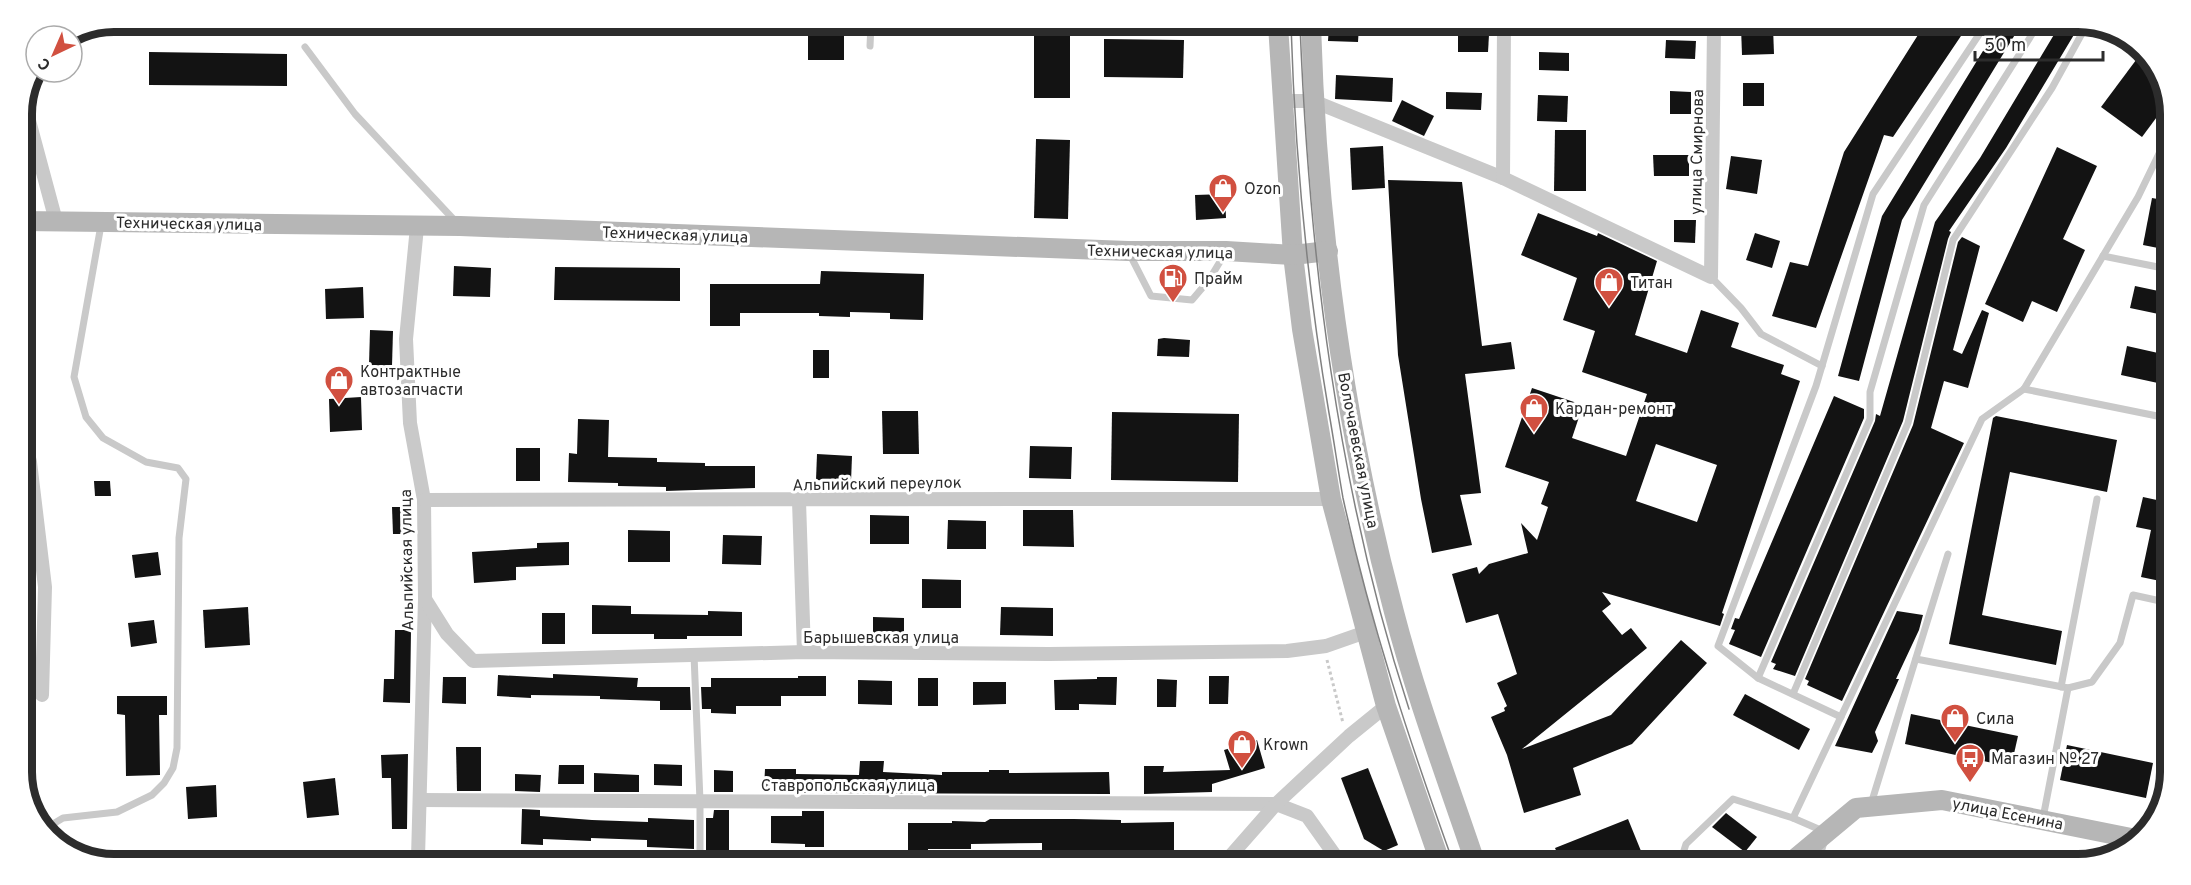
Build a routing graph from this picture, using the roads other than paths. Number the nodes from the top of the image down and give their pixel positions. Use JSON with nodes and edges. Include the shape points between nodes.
{"nodes":[{"id":1,"x":871,"y":32,"type":"edge"},
{"id":2,"x":1278,"y":32,"type":"edge"},
{"id":3,"x":1311,"y":32,"type":"edge"},
{"id":4,"x":1504,"y":32,"type":"edge"},
{"id":5,"x":1714,"y":32,"type":"edge"},
{"id":6,"x":1981,"y":32,"type":"edge"},
{"id":7,"x":2033,"y":32,"type":"edge"},
{"id":8,"x":2083,"y":32,"type":"edge"},
{"id":9,"x":870,"y":46,"type":"dead end"},
{"id":10,"x":305,"y":47,"type":"dead end"},
{"id":11,"x":1282,"y":101,"type":"junction"},
{"id":12,"x":1313,"y":101,"type":"junction"},
{"id":13,"x":32,"y":132,"type":"edge"},
{"id":14,"x":2159,"y":154,"type":"edge"},
{"id":15,"x":1503,"y":178,"type":"junction"},
{"id":16,"x":32,"y":221,"type":"edge"},
{"id":17,"x":56,"y":221,"type":"junction"},
{"id":18,"x":101,"y":222,"type":"junction"},
{"id":19,"x":460,"y":226,"type":"junction"},
{"id":20,"x":417,"y":227,"type":"junction"},
{"id":21,"x":1128,"y":251,"type":"junction"},
{"id":22,"x":1226,"y":251,"type":"junction"},
{"id":23,"x":1328,"y":251,"type":"junction"},
{"id":24,"x":1293,"y":255,"type":"junction"},
{"id":25,"x":2103,"y":256,"type":"junction"},
{"id":26,"x":2159,"y":267,"type":"edge"},
{"id":27,"x":1711,"y":277,"type":"junction"},
{"id":28,"x":1822,"y":366,"type":"junction"},
{"id":29,"x":2024,"y":389,"type":"junction"},
{"id":30,"x":2159,"y":416,"type":"edge"},
{"id":31,"x":32,"y":479,"type":"edge"},
{"id":32,"x":1331,"y":499,"type":"junction"},
{"id":33,"x":2097,"y":499,"type":"dead end"},
{"id":34,"x":424,"y":500,"type":"junction"},
{"id":35,"x":799,"y":501,"type":"junction"},
{"id":36,"x":1948,"y":554,"type":"dead end"},
{"id":37,"x":425,"y":599,"type":"junction"},
{"id":38,"x":2160,"y":601,"type":"edge"},
{"id":39,"x":1365,"y":632,"type":"junction"},
{"id":40,"x":804,"y":652,"type":"junction"},
{"id":41,"x":694,"y":654,"type":"junction"},
{"id":42,"x":1916,"y":659,"type":"junction"},
{"id":43,"x":1758,"y":678,"type":"junction"},
{"id":44,"x":2065,"y":687,"type":"junction"},
{"id":45,"x":1793,"y":694,"type":"junction"},
{"id":46,"x":42,"y":695,"type":"dead end"},
{"id":47,"x":1386,"y":706,"type":"junction"},
{"id":48,"x":1841,"y":717,"type":"junction"},
{"id":49,"x":420,"y":800,"type":"junction"},
{"id":50,"x":700,"y":801,"type":"junction"},
{"id":51,"x":1276,"y":804,"type":"junction"},
{"id":52,"x":1870,"y":807,"type":"junction"},
{"id":53,"x":1792,"y":818,"type":"junction"},
{"id":54,"x":2042,"y":820,"type":"junction"},
{"id":55,"x":52,"y":825,"type":"edge"},
{"id":56,"x":1827,"y":832,"type":"junction"},
{"id":57,"x":2126,"y":837,"type":"edge"},
{"id":58,"x":418,"y":854,"type":"edge"},
{"id":59,"x":700,"y":854,"type":"edge"},
{"id":60,"x":1232,"y":854,"type":"edge"},
{"id":61,"x":1334,"y":854,"type":"edge"},
{"id":62,"x":1437,"y":854,"type":"edge"},
{"id":63,"x":1472,"y":854,"type":"edge"},
{"id":64,"x":1683,"y":854,"type":"edge"},
{"id":65,"x":1801,"y":854,"type":"edge"},
{"id":66,"x":1821,"y":854,"type":"edge"}],
"edges":[{"from":1,"to":9,"type":"lane"},
{"from":2,"to":11,"type":"main road","name":"Волочаевская улица"},
{"from":3,"to":12,"type":"main road","name":"Волочаевская улица"},
{"from":4,"to":15,"type":"street"},
{"from":5,"to":27,"type":"street","name":"улица Смирнова"},
{"from":6,"to":28,"type":"lane","via":[[1873,194]]},
{"from":7,"to":43,"type":"lane","via":[[1924,205],[1870,392],[1870,418]]},
{"from":8,"to":45,"type":"lane","via":[[2052,88],[1953,240],[1908,423]]},
{"from":10,"to":19,"type":"lane","via":[[355,114]]},
{"from":11,"to":12,"type":"street"},
{"from":11,"to":24,"type":"main road","name":"Волочаевская улица"},
{"from":12,"to":15,"type":"street"},
{"from":12,"to":23,"type":"main road","name":"Волочаевская улица"},
{"from":13,"to":17,"type":"street"},
{"from":14,"to":25,"type":"lane"},
{"from":15,"to":27,"type":"street"},
{"from":16,"to":17,"type":"main road","name":"Техническая улица"},
{"from":17,"to":18,"type":"main road","name":"Техническая улица"},
{"from":18,"to":20,"type":"main road","name":"Техническая улица"},
{"from":18,"to":55,"type":"lane","via":[[74,377],[86,417],[103,438],[147,462],[178,468],[186,479],[178,538],[177,748],[165,783],[152,795],[117,812],[63,818]]},
{"from":19,"to":20,"type":"main road","name":"Техническая улица"},
{"from":19,"to":21,"type":"main road","name":"Техническая улица"},
{"from":20,"to":34,"type":"street","name":"Альпийская улица","via":[[406,339],[410,423]]},
{"from":21,"to":22,"type":"main road","name":"Техническая улица"},
{"from":21,"to":22,"type":"lane","via":[[1151,297],[1192,300]]},
{"from":22,"to":24,"type":"main road","name":"Техническая улица"},
{"from":23,"to":24,"type":"main road","name":"Техническая улица"},
{"from":23,"to":63,"type":"main road","name":"Волочаевская улица","via":[[1335,323],[1360,472],[1417,692]]},
{"from":24,"to":32,"type":"main road","name":"Волочаевская улица"},
{"from":25,"to":26,"type":"lane"},
{"from":25,"to":29,"type":"lane"},
{"from":27,"to":28,"type":"lane","via":[[1761,334]]},
{"from":28,"to":43,"type":"lane","via":[[1718,646]]},
{"from":29,"to":30,"type":"lane"},
{"from":29,"to":48,"type":"lane","via":[[1982,419]]},
{"from":31,"to":46,"type":"street","via":[[45,587]]},
{"from":32,"to":35,"type":"street","name":"Альпийский переулок"},
{"from":32,"to":39,"type":"main road","name":"Волочаевская улица"},
{"from":33,"to":44,"type":"lane"},
{"from":34,"to":35,"type":"street","name":"Альпийский переулок"},
{"from":34,"to":37,"type":"street","name":"Альпийская улица"},
{"from":35,"to":40,"type":"street"},
{"from":36,"to":42,"type":"lane"},
{"from":37,"to":41,"type":"street","name":"Барышевская улица","via":[[447,634],[473,661]]},
{"from":37,"to":49,"type":"street","name":"Альпийская улица"},
{"from":38,"to":44,"type":"lane","via":[[2133,595],[2120,643],[2092,682]]},
{"from":39,"to":40,"type":"street","name":"Барышевская улица","via":[[1326,646],[1287,651]]},
{"from":39,"to":47,"type":"main road","name":"Волочаевская улица"},
{"from":40,"to":41,"type":"street","name":"Барышевская улица"},
{"from":41,"to":50,"type":"lane"},
{"from":42,"to":44,"type":"lane"},
{"from":42,"to":52,"type":"lane"},
{"from":43,"to":45,"type":"lane"},
{"from":44,"to":54,"type":"lane"},
{"from":45,"to":48,"type":"lane"},
{"from":47,"to":51,"type":"street"},
{"from":47,"to":62,"type":"main road","name":"Волочаевская улица"},
{"from":48,"to":53,"type":"lane"},
{"from":49,"to":50,"type":"street","name":"Ставропольская улица"},
{"from":49,"to":58,"type":"street","name":"Альпийская улица"},
{"from":50,"to":51,"type":"street","name":"Ставропольская улица"},
{"from":50,"to":59,"type":"lane"},
{"from":51,"to":60,"type":"street"},
{"from":51,"to":61,"type":"street","via":[[1307,816]]},
{"from":52,"to":54,"type":"main road","name":"улица Есенина","via":[[1942,800]]},
{"from":52,"to":56,"type":"main road","name":"улица Есенина","via":[[1856,808]]},
{"from":53,"to":56,"type":"lane"},
{"from":53,"to":64,"type":"lane","via":[[1732,799],[1686,844]]},
{"from":54,"to":57,"type":"main road","name":"улица Есенина"},
{"from":56,"to":65,"type":"main road","name":"улица Есенина"},
{"from":56,"to":66,"type":"lane"}]}
